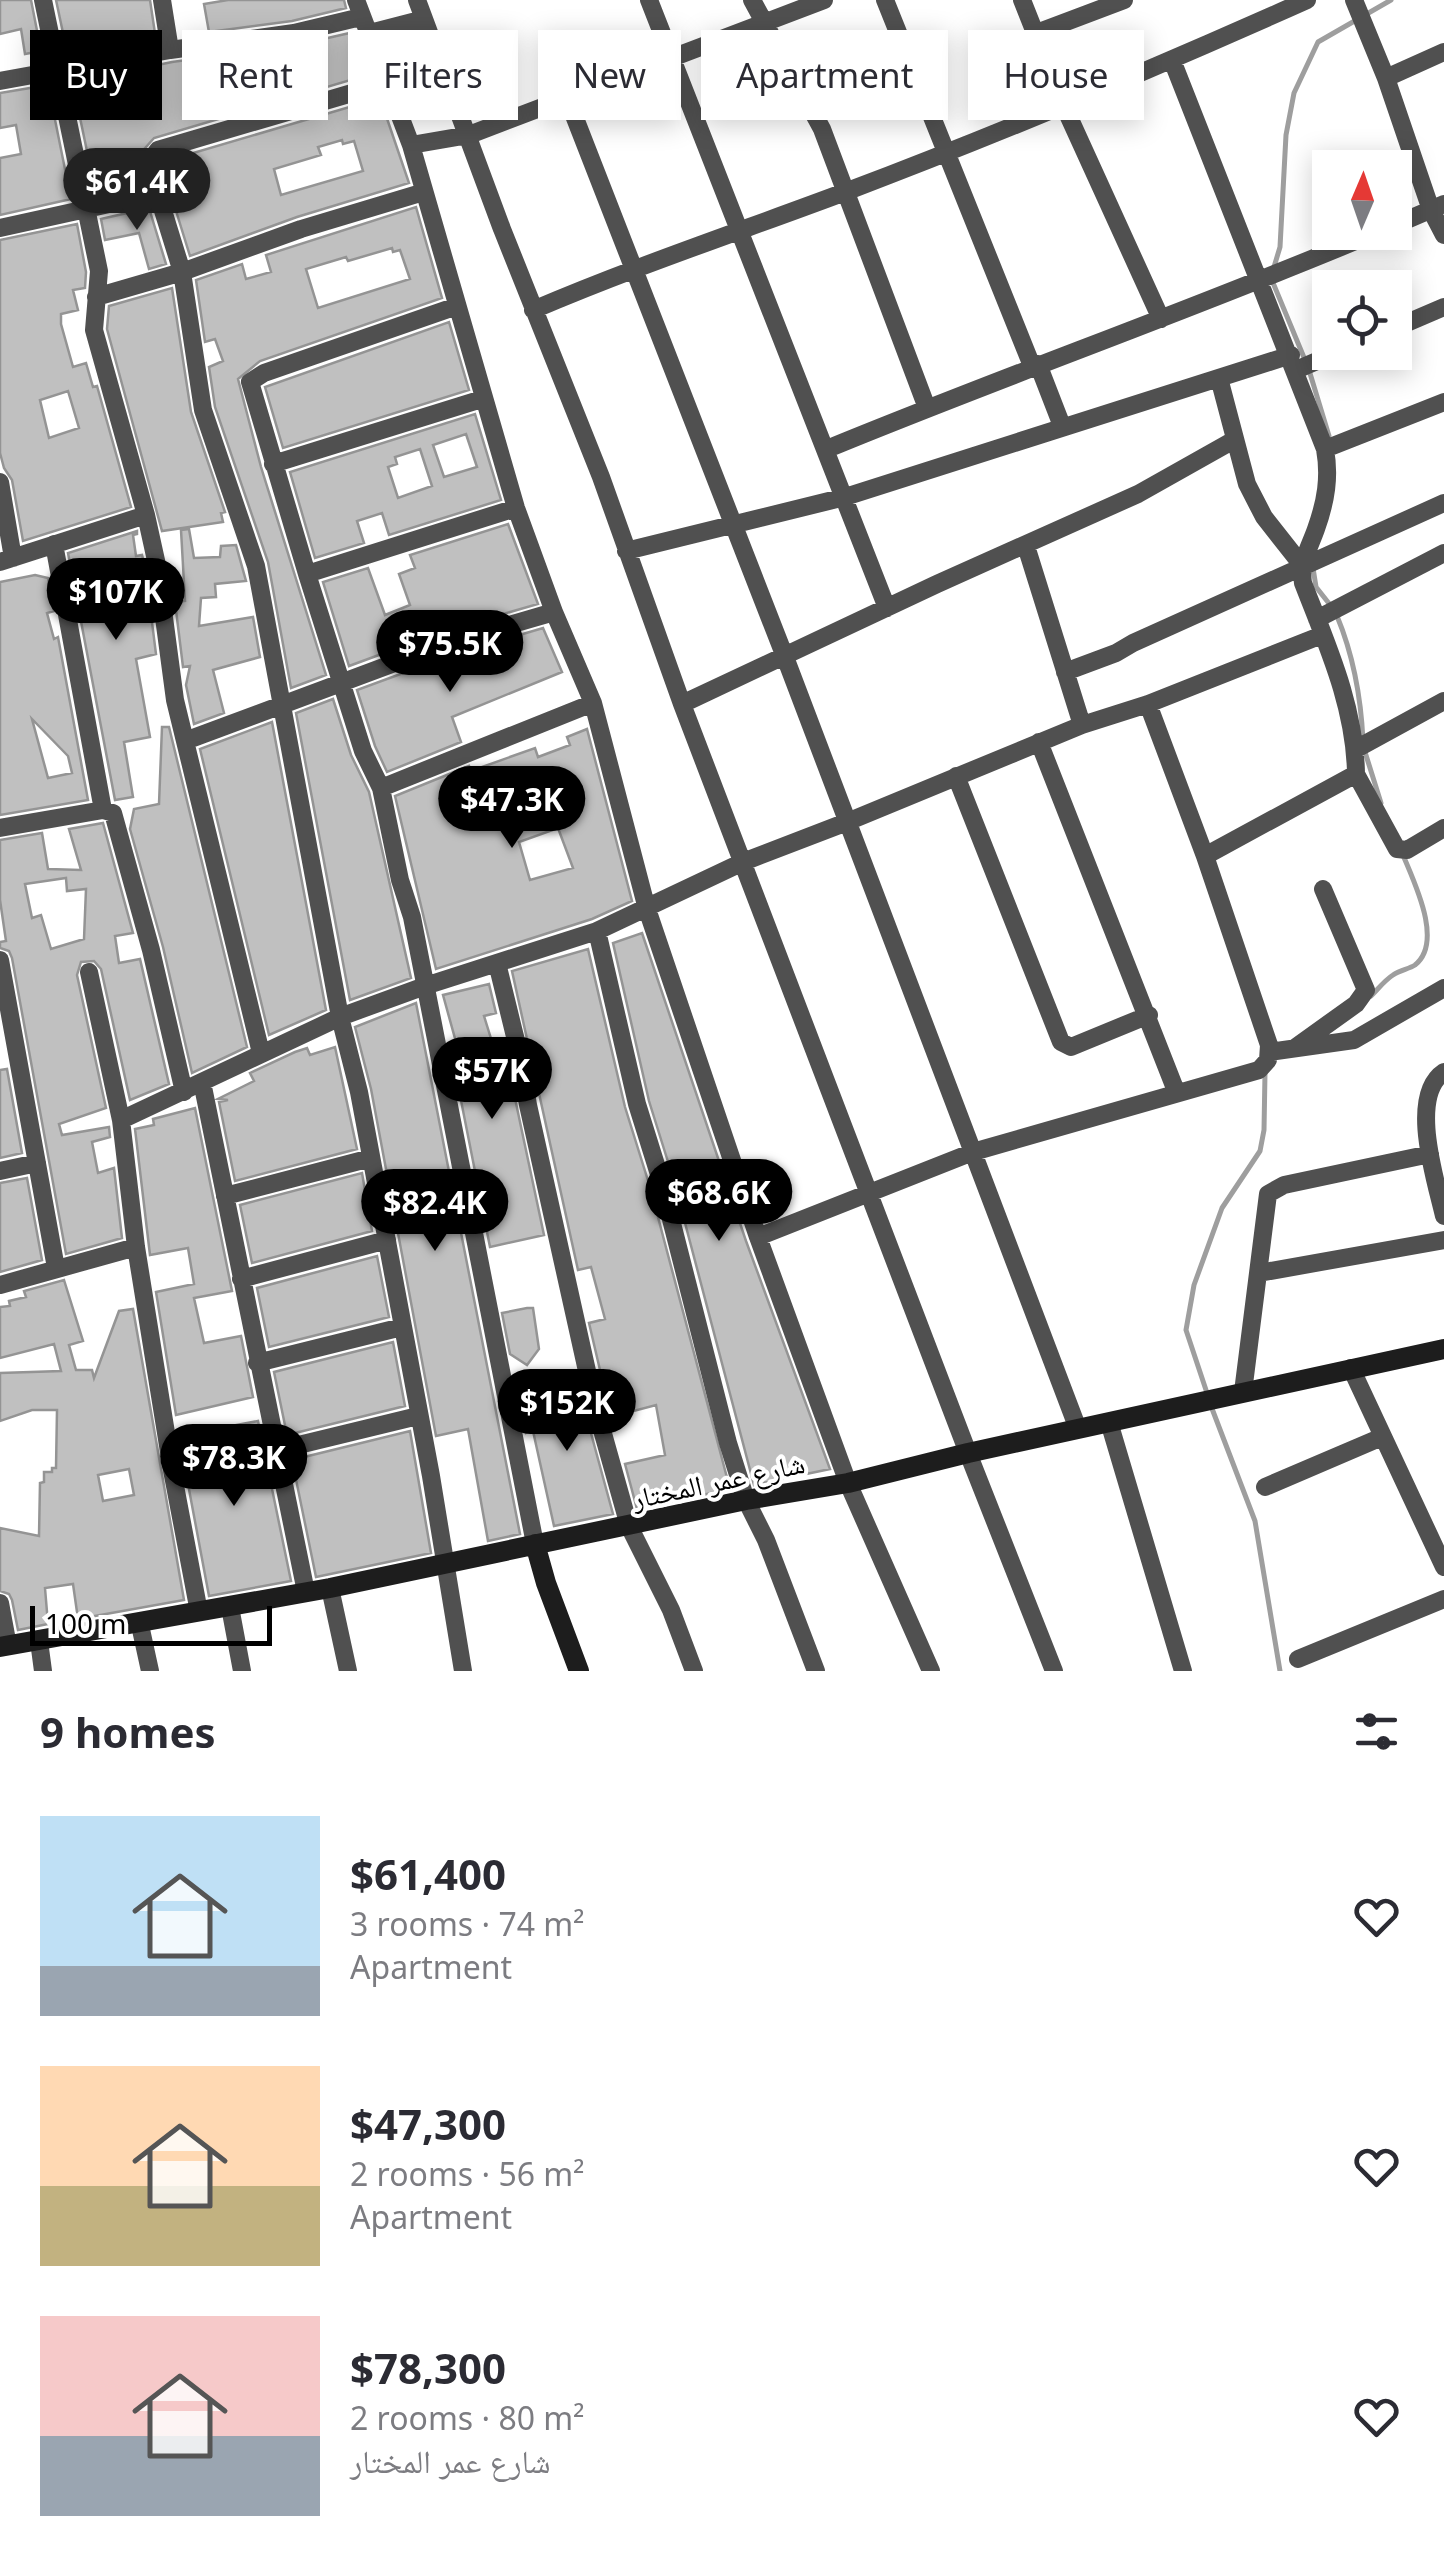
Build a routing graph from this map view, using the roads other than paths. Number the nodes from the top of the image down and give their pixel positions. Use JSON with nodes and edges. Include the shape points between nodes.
{"nodes":[{"id":1,"x":43,"y":0,"type":"edge"},
{"id":2,"x":162,"y":0,"type":"edge"},
{"id":3,"x":417,"y":0,"type":"edge"},
{"id":4,"x":649,"y":0,"type":"edge"},
{"id":5,"x":752,"y":0,"type":"edge"},
{"id":6,"x":824,"y":0,"type":"edge"},
{"id":7,"x":885,"y":0,"type":"edge"},
{"id":8,"x":1022,"y":0,"type":"edge"},
{"id":9,"x":1124,"y":0,"type":"edge"},
{"id":10,"x":1307,"y":0,"type":"edge"},
{"id":11,"x":1354,"y":0,"type":"edge"},
{"id":12,"x":361,"y":17,"type":"edge"},
{"id":13,"x":424,"y":19,"type":"junction"},
{"id":14,"x":764,"y":22,"type":"junction"},
{"id":15,"x":49,"y":30,"type":"edge"},
{"id":16,"x":661,"y":30,"type":"edge"},
{"id":17,"x":1033,"y":30,"type":"edge"},
{"id":18,"x":1045,"y":30,"type":"edge"},
{"id":19,"x":170,"y":50,"type":"junction"},
{"id":20,"x":162,"y":51,"type":"edge"},
{"id":21,"x":1444,"y":52,"type":"edge"},
{"id":22,"x":681,"y":53,"type":"edge"},
{"id":23,"x":1172,"y":60,"type":"junction"},
{"id":24,"x":1144,"y":72,"type":"edge"},
{"id":25,"x":30,"y":75,"type":"edge"},
{"id":26,"x":1386,"y":78,"type":"junction"},
{"id":27,"x":0,"y":81,"type":"edge"},
{"id":28,"x":681,"y":82,"type":"edge"},
{"id":29,"x":348,"y":94,"type":"edge"},
{"id":30,"x":538,"y":107,"type":"edge"},
{"id":31,"x":67,"y":120,"type":"edge"},
{"id":32,"x":401,"y":120,"type":"edge"},
{"id":33,"x":575,"y":120,"type":"edge"},
{"id":34,"x":1027,"y":120,"type":"edge"},
{"id":35,"x":1070,"y":120,"type":"edge"},
{"id":36,"x":469,"y":135,"type":"junction"},
{"id":37,"x":411,"y":145,"type":"junction"},
{"id":38,"x":948,"y":150,"type":"junction"},
{"id":39,"x":424,"y":192,"type":"junction"},
{"id":40,"x":846,"y":192,"type":"junction"},
{"id":41,"x":158,"y":193,"type":"junction"},
{"id":42,"x":1437,"y":207,"type":"edge"},
{"id":43,"x":88,"y":210,"type":"junction"},
{"id":44,"x":1412,"y":218,"type":"edge"},
{"id":45,"x":0,"y":228,"type":"edge"},
{"id":46,"x":740,"y":230,"type":"junction"},
{"id":47,"x":1444,"y":234,"type":"edge"},
{"id":48,"x":1334,"y":250,"type":"edge"},
{"id":49,"x":633,"y":268,"type":"junction"},
{"id":50,"x":182,"y":272,"type":"junction"},
{"id":51,"x":1258,"y":282,"type":"junction"},
{"id":52,"x":96,"y":297,"type":"junction"},
{"id":53,"x":458,"y":306,"type":"junction"},
{"id":54,"x":1444,"y":307,"type":"edge"},
{"id":55,"x":534,"y":310,"type":"junction"},
{"id":56,"x":1160,"y":319,"type":"junction"},
{"id":57,"x":1412,"y":321,"type":"edge"},
{"id":58,"x":1312,"y":358,"type":"edge"},
{"id":59,"x":1293,"y":363,"type":"junction"},
{"id":60,"x":1035,"y":365,"type":"junction"},
{"id":61,"x":1218,"y":378,"type":"junction"},
{"id":62,"x":482,"y":400,"type":"junction"},
{"id":63,"x":1444,"y":402,"type":"edge"},
{"id":64,"x":927,"y":408,"type":"junction"},
{"id":65,"x":1062,"y":426,"type":"junction"},
{"id":66,"x":1234,"y":440,"type":"junction"},
{"id":67,"x":827,"y":449,"type":"junction"},
{"id":68,"x":1325,"y":449,"type":"junction"},
{"id":69,"x":273,"y":464,"type":"junction"},
{"id":70,"x":0,"y":482,"type":"edge"},
{"id":71,"x":845,"y":497,"type":"junction"},
{"id":72,"x":1444,"y":503,"type":"edge"},
{"id":73,"x":516,"y":508,"type":"junction"},
{"id":74,"x":146,"y":515,"type":"junction"},
{"id":75,"x":734,"y":525,"type":"junction"},
{"id":76,"x":54,"y":544,"type":"junction"},
{"id":77,"x":1026,"y":546,"type":"junction"},
{"id":78,"x":626,"y":550,"type":"junction"},
{"id":79,"x":1444,"y":553,"type":"edge"},
{"id":80,"x":6,"y":560,"type":"edge"},
{"id":81,"x":1301,"y":566,"type":"junction"},
{"id":82,"x":307,"y":574,"type":"junction"},
{"id":83,"x":887,"y":608,"type":"junction"},
{"id":84,"x":554,"y":612,"type":"junction"},
{"id":85,"x":1320,"y":627,"type":"junction"},
{"id":86,"x":785,"y":657,"type":"junction"},
{"id":87,"x":1065,"y":672,"type":"junction"},
{"id":88,"x":343,"y":680,"type":"junction"},
{"id":89,"x":1444,"y":702,"type":"edge"},
{"id":90,"x":593,"y":703,"type":"junction"},
{"id":91,"x":682,"y":704,"type":"junction"},
{"id":92,"x":1148,"y":704,"type":"junction"},
{"id":93,"x":282,"y":707,"type":"junction"},
{"id":94,"x":1082,"y":725,"type":"junction"},
{"id":95,"x":185,"y":741,"type":"junction"},
{"id":96,"x":1039,"y":742,"type":"junction"},
{"id":97,"x":1356,"y":749,"type":"junction"},
{"id":98,"x":1356,"y":774,"type":"junction"},
{"id":99,"x":956,"y":776,"type":"junction"},
{"id":100,"x":381,"y":788,"type":"junction"},
{"id":101,"x":103,"y":810,"type":"junction"},
{"id":102,"x":847,"y":822,"type":"junction"},
{"id":103,"x":0,"y":828,"type":"edge"},
{"id":104,"x":1444,"y":828,"type":"edge"},
{"id":105,"x":1205,"y":856,"type":"junction"},
{"id":106,"x":742,"y":862,"type":"junction"},
{"id":107,"x":1323,"y":888,"type":"dead end"},
{"id":108,"x":647,"y":909,"type":"junction"},
{"id":109,"x":597,"y":931,"type":"junction"},
{"id":110,"x":0,"y":960,"type":"edge"},
{"id":111,"x":497,"y":963,"type":"junction"},
{"id":112,"x":89,"y":972,"type":"dead end"},
{"id":113,"x":425,"y":986,"type":"junction"},
{"id":114,"x":1444,"y":988,"type":"edge"},
{"id":115,"x":1149,"y":1015,"type":"junction"},
{"id":116,"x":340,"y":1016,"type":"junction"},
{"id":117,"x":1296,"y":1047,"type":"junction"},
{"id":118,"x":1270,"y":1052,"type":"junction"},
{"id":119,"x":261,"y":1054,"type":"junction"},
{"id":120,"x":1444,"y":1072,"type":"edge"},
{"id":121,"x":202,"y":1082,"type":"junction"},
{"id":122,"x":1176,"y":1091,"type":"junction"},
{"id":123,"x":184,"y":1092,"type":"junction"},
{"id":124,"x":121,"y":1120,"type":"junction"},
{"id":125,"x":972,"y":1152,"type":"junction"},
{"id":126,"x":1430,"y":1154,"type":"junction"},
{"id":127,"x":371,"y":1158,"type":"junction"},
{"id":128,"x":37,"y":1163,"type":"junction"},
{"id":129,"x":0,"y":1172,"type":"edge"},
{"id":130,"x":870,"y":1191,"type":"junction"},
{"id":131,"x":225,"y":1196,"type":"junction"},
{"id":132,"x":1444,"y":1216,"type":"edge"},
{"id":133,"x":758,"y":1237,"type":"junction"},
{"id":134,"x":387,"y":1240,"type":"junction"},
{"id":135,"x":1444,"y":1240,"type":"edge"},
{"id":136,"x":136,"y":1246,"type":"junction"},
{"id":137,"x":56,"y":1268,"type":"junction"},
{"id":138,"x":1258,"y":1272,"type":"junction"},
{"id":139,"x":241,"y":1279,"type":"junction"},
{"id":140,"x":0,"y":1285,"type":"edge"},
{"id":141,"x":402,"y":1327,"type":"junction"},
{"id":142,"x":1442,"y":1354,"type":"edge"},
{"id":143,"x":257,"y":1364,"type":"junction"},
{"id":144,"x":1351,"y":1368,"type":"junction"},
{"id":145,"x":1244,"y":1392,"type":"junction"},
{"id":146,"x":418,"y":1416,"type":"junction"},
{"id":147,"x":1109,"y":1422,"type":"junction"},
{"id":148,"x":1078,"y":1429,"type":"junction"},
{"id":149,"x":1382,"y":1437,"type":"junction"},
{"id":150,"x":278,"y":1450,"type":"junction"},
{"id":151,"x":968,"y":1453,"type":"junction"},
{"id":152,"x":848,"y":1483,"type":"junction"},
{"id":153,"x":1265,"y":1486,"type":"dead end"},
{"id":154,"x":746,"y":1500,"type":"junction"},
{"id":155,"x":629,"y":1526,"type":"junction"},
{"id":156,"x":536,"y":1544,"type":"junction"},
{"id":157,"x":446,"y":1565,"type":"junction"},
{"id":158,"x":1444,"y":1567,"type":"edge"},
{"id":159,"x":330,"y":1588,"type":"junction"},
{"id":160,"x":306,"y":1592,"type":"junction"},
{"id":161,"x":1444,"y":1599,"type":"edge"},
{"id":162,"x":0,"y":1603,"type":"edge"},
{"id":163,"x":230,"y":1607,"type":"junction"},
{"id":164,"x":200,"y":1612,"type":"junction"},
{"id":165,"x":140,"y":1624,"type":"junction"},
{"id":166,"x":39,"y":1641,"type":"junction"},
{"id":167,"x":4,"y":1646,"type":"edge"},
{"id":168,"x":1298,"y":1659,"type":"dead end"},
{"id":169,"x":44,"y":1671,"type":"edge"},
{"id":170,"x":150,"y":1671,"type":"edge"},
{"id":171,"x":242,"y":1671,"type":"edge"},
{"id":172,"x":348,"y":1671,"type":"edge"},
{"id":173,"x":463,"y":1671,"type":"edge"},
{"id":174,"x":579,"y":1671,"type":"edge"},
{"id":175,"x":694,"y":1671,"type":"edge"},
{"id":176,"x":816,"y":1671,"type":"edge"},
{"id":177,"x":932,"y":1671,"type":"edge"},
{"id":178,"x":1054,"y":1671,"type":"edge"},
{"id":179,"x":1183,"y":1671,"type":"edge"}],
"edges":[{"from":1,"to":15,"type":"street"},
{"from":2,"to":19,"type":"street"},
{"from":3,"to":13,"type":"street"},
{"from":4,"to":16,"type":"street"},
{"from":5,"to":14,"type":"street"},
{"from":6,"to":14,"type":"street"},
{"from":7,"to":38,"type":"street"},
{"from":8,"to":17,"type":"street"},
{"from":9,"to":18,"type":"street"},
{"from":10,"to":23,"type":"street"},
{"from":11,"to":26,"type":"street"},
{"from":12,"to":13,"type":"street"},
{"from":12,"to":19,"type":"street"},
{"from":13,"to":36,"type":"street"},
{"from":14,"to":22,"type":"street"},
{"from":14,"to":40,"type":"street","via":[[822,129]]},
{"from":19,"to":20,"type":"street"},
{"from":21,"to":26,"type":"street"},
{"from":23,"to":24,"type":"street"},
{"from":23,"to":51,"type":"street"},
{"from":25,"to":27,"type":"street"},
{"from":26,"to":42,"type":"street"},
{"from":28,"to":46,"type":"street"},
{"from":29,"to":41,"type":"street","via":[[158,150],[150,162]]},
{"from":30,"to":36,"type":"street"},
{"from":31,"to":43,"type":"street"},
{"from":32,"to":37,"type":"street"},
{"from":33,"to":49,"type":"street"},
{"from":34,"to":38,"type":"street"},
{"from":35,"to":56,"type":"street"},
{"from":36,"to":37,"type":"street"},
{"from":36,"to":55,"type":"street"},
{"from":37,"to":39,"type":"street"},
{"from":38,"to":40,"type":"street"},
{"from":38,"to":60,"type":"street"},
{"from":39,"to":50,"type":"street"},
{"from":39,"to":53,"type":"street"},
{"from":40,"to":46,"type":"street"},
{"from":40,"to":64,"type":"street"},
{"from":41,"to":43,"type":"street"},
{"from":41,"to":50,"type":"street"},
{"from":42,"to":44,"type":"street"},
{"from":42,"to":47,"type":"street"},
{"from":43,"to":45,"type":"street"},
{"from":43,"to":52,"type":"street","via":[[99,271]]},
{"from":46,"to":49,"type":"street"},
{"from":46,"to":67,"type":"street"},
{"from":48,"to":51,"type":"street"},
{"from":49,"to":55,"type":"street"},
{"from":49,"to":75,"type":"street"},
{"from":50,"to":52,"type":"street"},
{"from":50,"to":93,"type":"street","via":[[202,410],[256,566]]},
{"from":51,"to":56,"type":"street"},
{"from":51,"to":59,"type":"street"},
{"from":52,"to":74,"type":"street","via":[[94,330]]},
{"from":53,"to":62,"type":"street"},
{"from":53,"to":69,"type":"street","via":[[250,382]]},
{"from":54,"to":57,"type":"street"},
{"from":55,"to":78,"type":"street"},
{"from":56,"to":60,"type":"street"},
{"from":58,"to":59,"type":"street"},
{"from":59,"to":61,"type":"street"},
{"from":59,"to":68,"type":"street"},
{"from":60,"to":64,"type":"street"},
{"from":60,"to":65,"type":"street"},
{"from":61,"to":65,"type":"street"},
{"from":61,"to":66,"type":"street"},
{"from":62,"to":69,"type":"street"},
{"from":62,"to":73,"type":"street"},
{"from":63,"to":68,"type":"street"},
{"from":64,"to":67,"type":"street"},
{"from":65,"to":71,"type":"street"},
{"from":66,"to":77,"type":"street"},
{"from":66,"to":81,"type":"street","via":[[1246,484]]},
{"from":67,"to":71,"type":"street"},
{"from":68,"to":81,"type":"street","via":[[1330,478]]},
{"from":69,"to":82,"type":"street"},
{"from":70,"to":80,"type":"street"},
{"from":71,"to":75,"type":"street"},
{"from":71,"to":83,"type":"street"},
{"from":72,"to":81,"type":"street"},
{"from":73,"to":82,"type":"street"},
{"from":73,"to":84,"type":"street"},
{"from":74,"to":76,"type":"street"},
{"from":74,"to":95,"type":"street"},
{"from":75,"to":78,"type":"street"},
{"from":75,"to":86,"type":"street"},
{"from":76,"to":80,"type":"street"},
{"from":76,"to":101,"type":"street"},
{"from":77,"to":83,"type":"street"},
{"from":77,"to":87,"type":"street"},
{"from":78,"to":91,"type":"street"},
{"from":79,"to":85,"type":"street"},
{"from":81,"to":85,"type":"street"},
{"from":81,"to":87,"type":"street"},
{"from":82,"to":88,"type":"street"},
{"from":83,"to":86,"type":"street"},
{"from":84,"to":88,"type":"street"},
{"from":84,"to":90,"type":"street"},
{"from":85,"to":92,"type":"street"},
{"from":85,"to":97,"type":"street","via":[[1346,696]]},
{"from":86,"to":91,"type":"street"},
{"from":86,"to":102,"type":"street"},
{"from":87,"to":94,"type":"street"},
{"from":88,"to":93,"type":"street"},
{"from":88,"to":100,"type":"street"},
{"from":89,"to":97,"type":"street"},
{"from":90,"to":100,"type":"street"},
{"from":90,"to":108,"type":"street"},
{"from":91,"to":106,"type":"street"},
{"from":92,"to":94,"type":"street"},
{"from":92,"to":105,"type":"street"},
{"from":93,"to":95,"type":"street"},
{"from":93,"to":116,"type":"street"},
{"from":94,"to":96,"type":"street"},
{"from":95,"to":119,"type":"street"},
{"from":96,"to":99,"type":"street"},
{"from":96,"to":115,"type":"street"},
{"from":97,"to":98,"type":"street"},
{"from":98,"to":104,"type":"street","via":[[1397,849]]},
{"from":98,"to":105,"type":"street"},
{"from":99,"to":102,"type":"street"},
{"from":99,"to":115,"type":"street","via":[[1061,1042],[1071,1047]]},
{"from":100,"to":113,"type":"street"},
{"from":101,"to":103,"type":"street"},
{"from":101,"to":123,"type":"street","via":[[118,821]]},
{"from":102,"to":106,"type":"street"},
{"from":102,"to":125,"type":"street"},
{"from":105,"to":118,"type":"street"},
{"from":106,"to":108,"type":"street"},
{"from":106,"to":130,"type":"street"},
{"from":107,"to":117,"type":"street","via":[[1366,990]]},
{"from":108,"to":109,"type":"street"},
{"from":108,"to":133,"type":"street"},
{"from":109,"to":111,"type":"street"},
{"from":109,"to":154,"type":"street","via":[[637,1104]]},
{"from":110,"to":128,"type":"street"},
{"from":111,"to":113,"type":"street"},
{"from":111,"to":155,"type":"street","via":[[593,1398]]},
{"from":112,"to":124,"type":"street"},
{"from":113,"to":116,"type":"street"},
{"from":113,"to":156,"type":"street"},
{"from":114,"to":117,"type":"street","via":[[1354,1040]]},
{"from":115,"to":122,"type":"street"},
{"from":116,"to":119,"type":"street"},
{"from":116,"to":127,"type":"street"},
{"from":117,"to":118,"type":"street"},
{"from":118,"to":122,"type":"street","via":[[1259,1070]]},
{"from":119,"to":121,"type":"street"},
{"from":120,"to":126,"type":"street","via":[[1432,1082],[1427,1100]]},
{"from":121,"to":123,"type":"street"},
{"from":121,"to":131,"type":"street"},
{"from":122,"to":125,"type":"street"},
{"from":123,"to":124,"type":"street"},
{"from":124,"to":136,"type":"street"},
{"from":125,"to":130,"type":"street"},
{"from":125,"to":148,"type":"street"},
{"from":126,"to":132,"type":"street"},
{"from":126,"to":138,"type":"street","via":[[1274,1189],[1265,1200]]},
{"from":127,"to":131,"type":"street"},
{"from":127,"to":134,"type":"street"},
{"from":128,"to":129,"type":"street"},
{"from":128,"to":137,"type":"street"},
{"from":130,"to":133,"type":"street"},
{"from":130,"to":151,"type":"street"},
{"from":131,"to":139,"type":"street"},
{"from":133,"to":152,"type":"street"},
{"from":134,"to":139,"type":"street"},
{"from":134,"to":141,"type":"street"},
{"from":135,"to":138,"type":"street"},
{"from":136,"to":137,"type":"street"},
{"from":136,"to":164,"type":"street"},
{"from":137,"to":140,"type":"street"},
{"from":138,"to":145,"type":"street"},
{"from":139,"to":143,"type":"street"},
{"from":141,"to":143,"type":"street"},
{"from":141,"to":146,"type":"street"},
{"from":142,"to":144,"type":"street","name":"شارع عمر المختار"},
{"from":143,"to":150,"type":"street"},
{"from":144,"to":145,"type":"street","name":"شارع عمر المختار"},
{"from":144,"to":149,"type":"street"},
{"from":145,"to":147,"type":"street","name":"شارع عمر المختار"},
{"from":146,"to":150,"type":"street"},
{"from":146,"to":157,"type":"street"},
{"from":147,"to":148,"type":"street","name":"شارع عمر المختار"},
{"from":147,"to":179,"type":"street"},
{"from":148,"to":151,"type":"street","name":"شارع عمر المختار"},
{"from":149,"to":153,"type":"street"},
{"from":149,"to":158,"type":"street"},
{"from":150,"to":160,"type":"street"},
{"from":151,"to":152,"type":"street","name":"شارع عمر المختار"},
{"from":151,"to":178,"type":"street"},
{"from":152,"to":154,"type":"street","name":"شارع عمر المختار"},
{"from":152,"to":177,"type":"street"},
{"from":154,"to":155,"type":"street","name":"شارع عمر المختار"},
{"from":154,"to":176,"type":"street"},
{"from":155,"to":156,"type":"street","name":"شارع عمر المختار"},
{"from":155,"to":175,"type":"street"},
{"from":156,"to":157,"type":"street","name":"شارع عمر المختار"},
{"from":156,"to":174,"type":"street"},
{"from":157,"to":159,"type":"street","name":"شارع عمر المختار"},
{"from":157,"to":173,"type":"street"},
{"from":159,"to":160,"type":"street","name":"شارع عمر المختار"},
{"from":159,"to":172,"type":"street"},
{"from":160,"to":163,"type":"street","name":"شارع عمر المختار"},
{"from":161,"to":168,"type":"street"},
{"from":162,"to":167,"type":"street"},
{"from":163,"to":164,"type":"street","name":"شارع عمر المختار"},
{"from":163,"to":171,"type":"street"},
{"from":164,"to":165,"type":"street","name":"شارع عمر المختار"},
{"from":165,"to":166,"type":"street","name":"شارع عمر المختار"},
{"from":165,"to":170,"type":"street"},
{"from":166,"to":167,"type":"street","name":"شارع عمر المختار"},
{"from":166,"to":169,"type":"street"}]}
